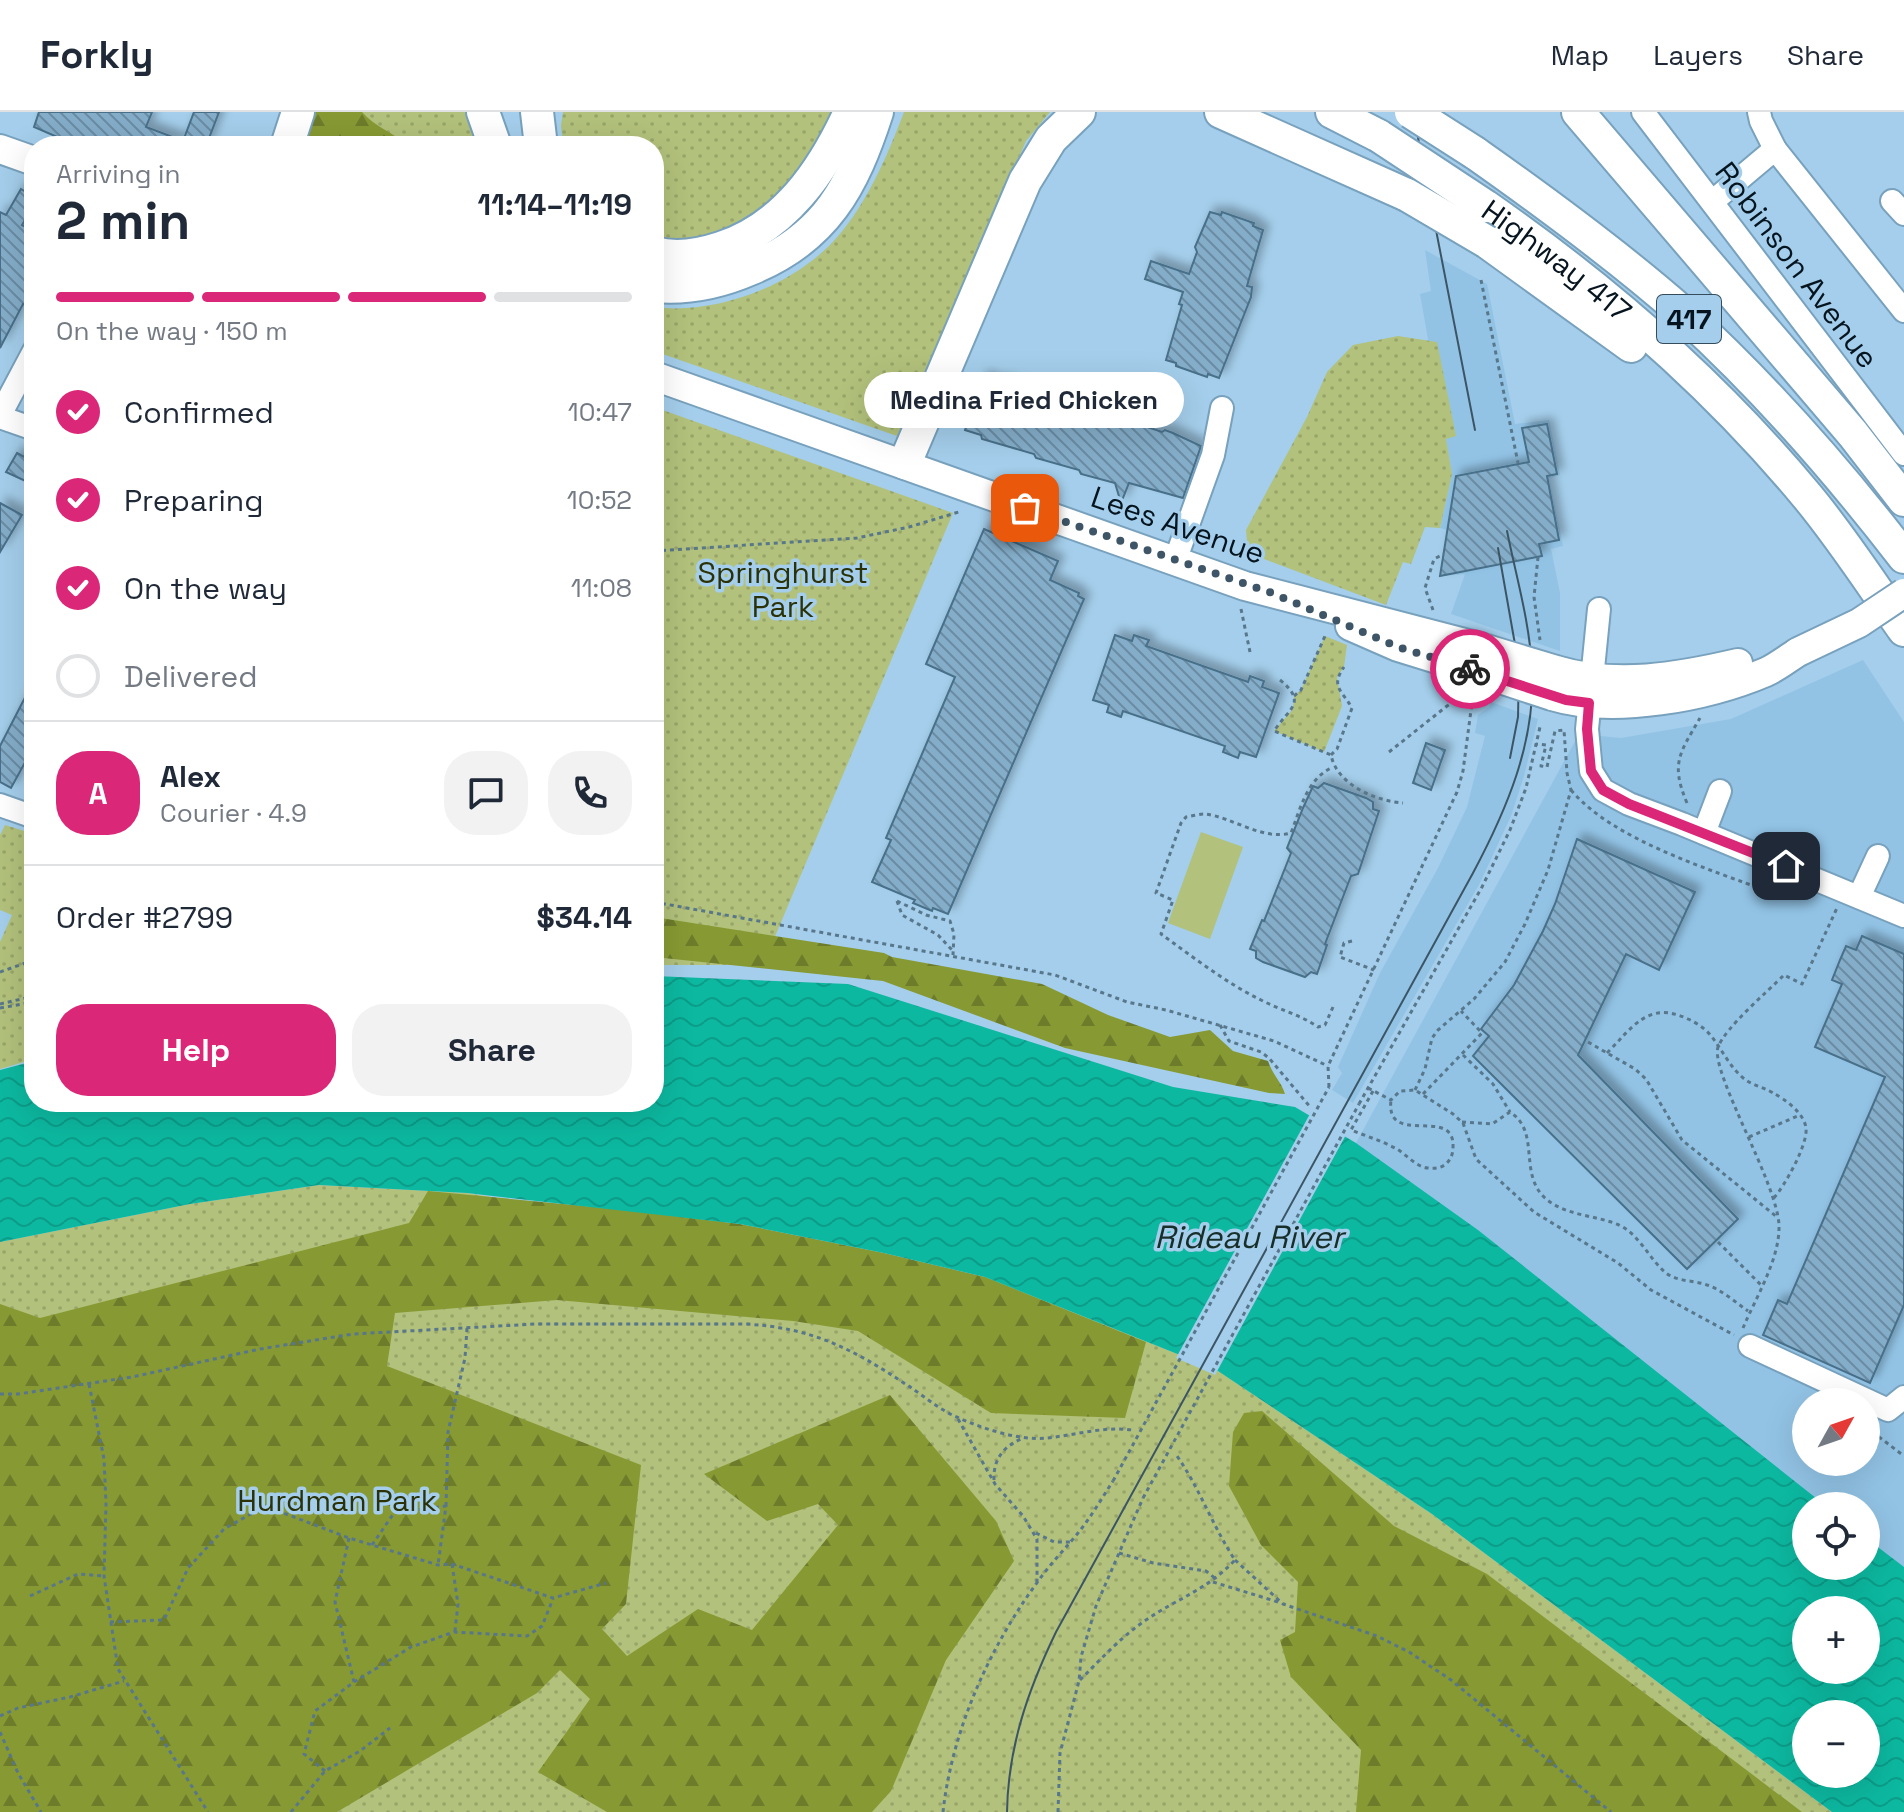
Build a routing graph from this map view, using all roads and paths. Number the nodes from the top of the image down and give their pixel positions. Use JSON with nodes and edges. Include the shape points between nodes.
{"nodes":[{"id":1,"x":298,"y":112,"type":"edge"},
{"id":2,"x":483,"y":112,"type":"edge"},
{"id":3,"x":537,"y":112,"type":"edge"},
{"id":4,"x":850,"y":112,"type":"edge"},
{"id":5,"x":877,"y":112,"type":"edge"},
{"id":6,"x":1079,"y":112,"type":"edge"},
{"id":7,"x":1221,"y":112,"type":"edge"},
{"id":8,"x":1255,"y":112,"type":"edge"},
{"id":9,"x":1332,"y":112,"type":"edge"},
{"id":10,"x":1411,"y":112,"type":"edge"},
{"id":11,"x":1578,"y":112,"type":"edge"},
{"id":12,"x":1643,"y":112,"type":"edge"},
{"id":13,"x":1759,"y":112,"type":"edge"},
{"id":14,"x":290,"y":136,"type":"edge"},
{"id":15,"x":491,"y":136,"type":"edge"},
{"id":16,"x":540,"y":136,"type":"edge"},
{"id":17,"x":0,"y":149,"type":"edge"},
{"id":18,"x":1775,"y":149,"type":"junction"},
{"id":19,"x":24,"y":157,"type":"edge"},
{"id":20,"x":1407,"y":195,"type":"junction"},
{"id":21,"x":1712,"y":202,"type":"junction"},
{"id":22,"x":664,"y":256,"type":"edge"},
{"id":23,"x":1481,"y":280,"type":"dead end"},
{"id":24,"x":664,"y":287,"type":"edge"},
{"id":25,"x":1904,"y":311,"type":"edge"},
{"id":26,"x":24,"y":370,"type":"edge"},
{"id":27,"x":664,"y":379,"type":"edge"},
{"id":28,"x":1222,"y":408,"type":"dead end"},
{"id":29,"x":0,"y":416,"type":"edge"},
{"id":30,"x":24,"y":425,"type":"edge"},
{"id":31,"x":1904,"y":454,"type":"edge"},
{"id":32,"x":905,"y":463,"type":"junction"},
{"id":33,"x":1518,"y":463,"type":"dead end"},
{"id":34,"x":974,"y":498,"type":"junction"},
{"id":35,"x":1904,"y":500,"type":"edge"},
{"id":36,"x":664,"y":550,"type":"edge"},
{"id":37,"x":1444,"y":554,"type":"dead end"},
{"id":38,"x":1538,"y":557,"type":"dead end"},
{"id":39,"x":1904,"y":557,"type":"edge"},
{"id":40,"x":1175,"y":561,"type":"junction"},
{"id":41,"x":1856,"y":562,"type":"junction"},
{"id":42,"x":1272,"y":593,"type":"junction"},
{"id":43,"x":1904,"y":593,"type":"edge"},
{"id":44,"x":1239,"y":603,"type":"dead end"},
{"id":45,"x":1599,"y":609,"type":"dead end"},
{"id":46,"x":1904,"y":630,"type":"edge"},
{"id":47,"x":1434,"y":634,"type":"junction"},
{"id":48,"x":1325,"y":636,"type":"dead end"},
{"id":49,"x":1541,"y":644,"type":"dead end"},
{"id":50,"x":1250,"y":652,"type":"dead end"},
{"id":51,"x":1798,"y":652,"type":"junction"},
{"id":52,"x":1344,"y":667,"type":"dead end"},
{"id":53,"x":1478,"y":670,"type":"junction"},
{"id":54,"x":1280,"y":680,"type":"dead end"},
{"id":55,"x":1590,"y":691,"type":"junction"},
{"id":56,"x":1695,"y":693,"type":"junction"},
{"id":57,"x":1294,"y":696,"type":"junction"},
{"id":58,"x":1540,"y":727,"type":"dead end"},
{"id":59,"x":1536,"y":744,"type":"junction"},
{"id":60,"x":1389,"y":752,"type":"dead end"},
{"id":61,"x":1331,"y":755,"type":"junction"},
{"id":62,"x":1333,"y":767,"type":"junction"},
{"id":63,"x":1571,"y":790,"type":"junction"},
{"id":64,"x":1720,"y":791,"type":"dead end"},
{"id":65,"x":1403,"y":803,"type":"dead end"},
{"id":66,"x":0,"y":805,"type":"edge"},
{"id":67,"x":1688,"y":807,"type":"dead end"},
{"id":68,"x":24,"y":813,"type":"edge"},
{"id":69,"x":1704,"y":833,"type":"junction"},
{"id":70,"x":1878,"y":856,"type":"dead end"},
{"id":71,"x":1770,"y":892,"type":"dead end"},
{"id":72,"x":1849,"y":900,"type":"junction"},
{"id":73,"x":664,"y":904,"type":"edge"},
{"id":74,"x":1904,"y":916,"type":"edge"},
{"id":75,"x":1352,"y":941,"type":"dead end"},
{"id":76,"x":953,"y":953,"type":"junction"},
{"id":77,"x":24,"y":964,"type":"edge"},
{"id":78,"x":1374,"y":970,"type":"junction"},
{"id":79,"x":0,"y":972,"type":"edge"},
{"id":80,"x":24,"y":1001,"type":"edge"},
{"id":81,"x":0,"y":1006,"type":"edge"},
{"id":82,"x":1333,"y":1007,"type":"dead end"},
{"id":83,"x":1461,"y":1011,"type":"junction"},
{"id":84,"x":1220,"y":1024,"type":"junction"},
{"id":85,"x":1588,"y":1042,"type":"dead end"},
{"id":86,"x":1719,"y":1047,"type":"junction"},
{"id":87,"x":1607,"y":1053,"type":"junction"},
{"id":88,"x":1463,"y":1055,"type":"junction"},
{"id":89,"x":1328,"y":1066,"type":"junction"},
{"id":90,"x":1368,"y":1088,"type":"junction"},
{"id":91,"x":1415,"y":1090,"type":"junction"},
{"id":92,"x":1373,"y":1091,"type":"junction"},
{"id":93,"x":1423,"y":1094,"type":"junction"},
{"id":94,"x":1391,"y":1100,"type":"junction"},
{"id":95,"x":1311,"y":1108,"type":"dead end"},
{"id":96,"x":1510,"y":1112,"type":"junction"},
{"id":97,"x":1800,"y":1115,"type":"junction"},
{"id":98,"x":1462,"y":1122,"type":"junction"},
{"id":99,"x":1749,"y":1137,"type":"junction"},
{"id":100,"x":1773,"y":1199,"type":"junction"},
{"id":101,"x":1777,"y":1217,"type":"junction"},
{"id":102,"x":1718,"y":1242,"type":"dead end"},
{"id":103,"x":1761,"y":1285,"type":"junction"},
{"id":104,"x":1750,"y":1312,"type":"junction"},
{"id":105,"x":467,"y":1328,"type":"junction"},
{"id":106,"x":1745,"y":1342,"type":"junction"},
{"id":107,"x":89,"y":1384,"type":"junction"},
{"id":108,"x":0,"y":1394,"type":"edge"},
{"id":109,"x":1904,"y":1397,"type":"edge"},
{"id":110,"x":957,"y":1418,"type":"junction"},
{"id":111,"x":1132,"y":1430,"type":"dead end"},
{"id":112,"x":1029,"y":1437,"type":"junction"},
{"id":113,"x":1880,"y":1438,"type":"edge"},
{"id":114,"x":1177,"y":1456,"type":"dead end"},
{"id":115,"x":1904,"y":1456,"type":"edge"},
{"id":116,"x":995,"y":1484,"type":"junction"},
{"id":117,"x":446,"y":1506,"type":"junction"},
{"id":118,"x":1033,"y":1531,"type":"junction"},
{"id":119,"x":349,"y":1538,"type":"junction"},
{"id":120,"x":1070,"y":1542,"type":"junction"},
{"id":121,"x":372,"y":1545,"type":"junction"},
{"id":122,"x":1119,"y":1553,"type":"junction"},
{"id":123,"x":1235,"y":1560,"type":"junction"},
{"id":124,"x":452,"y":1564,"type":"junction"},
{"id":125,"x":438,"y":1565,"type":"junction"},
{"id":126,"x":104,"y":1576,"type":"junction"},
{"id":127,"x":1215,"y":1580,"type":"junction"},
{"id":128,"x":1037,"y":1582,"type":"junction"},
{"id":129,"x":606,"y":1583,"type":"dead end"},
{"id":130,"x":30,"y":1596,"type":"dead end"},
{"id":131,"x":553,"y":1598,"type":"junction"},
{"id":132,"x":1283,"y":1604,"type":"junction"},
{"id":133,"x":110,"y":1622,"type":"junction"},
{"id":134,"x":454,"y":1632,"type":"junction"},
{"id":135,"x":124,"y":1681,"type":"junction"},
{"id":136,"x":1079,"y":1681,"type":"junction"},
{"id":137,"x":354,"y":1682,"type":"junction"},
{"id":138,"x":0,"y":1716,"type":"edge"},
{"id":139,"x":390,"y":1728,"type":"dead end"},
{"id":140,"x":0,"y":1732,"type":"edge"},
{"id":141,"x":325,"y":1771,"type":"junction"},
{"id":142,"x":41,"y":1812,"type":"edge"},
{"id":143,"x":208,"y":1812,"type":"edge"},
{"id":144,"x":291,"y":1812,"type":"edge"},
{"id":145,"x":943,"y":1812,"type":"edge"},
{"id":146,"x":1058,"y":1812,"type":"edge"},
{"id":147,"x":1611,"y":1812,"type":"edge"}],
"edges":[{"from":1,"to":14,"type":"highway"},
{"from":2,"to":15,"type":"highway"},
{"from":3,"to":16,"type":"highway"},
{"from":4,"to":22,"type":"highway","via":[[818,172],[779,218],[744,241],[705,254]]},
{"from":5,"to":24,"type":"highway","via":[[853,174],[817,228],[780,257],[730,278]]},
{"from":6,"to":32,"type":"highway","via":[[1051,139],[1025,181]]},
{"from":7,"to":20,"type":"highway"},
{"from":8,"to":20,"type":"highway","via":[[1319,142]]},
{"from":9,"to":41,"type":"highway","name":"Highway 417","number":"417","bridge":true,"via":[[1379,136],[1485,206],[1591,286],[1737,418],[1808,497]]},
{"from":10,"to":39,"type":"highway","name":"Highway 417","number":"417","bridge":true,"via":[[1609,251],[1684,315],[1791,421]]},
{"from":11,"to":35,"type":"highway"},
{"from":12,"to":21,"type":"street","name":"Robinson Avenue"},
{"from":13,"to":18,"type":"street"},
{"from":17,"to":19,"type":"main road"},
{"from":18,"to":21,"type":"street"},
{"from":18,"to":25,"type":"street"},
{"from":20,"to":41,"type":"highway","bridge":true,"via":[[1487,242],[1616,333]]},
{"from":21,"to":31,"type":"street","name":"Robinson Avenue"},
{"from":23,"to":33,"type":"path"},
{"from":26,"to":29,"type":"street"},
{"from":27,"to":32,"type":"main road","name":"Lees Avenue"},
{"from":28,"to":40,"type":"street","via":[[1213,455]]},
{"from":29,"to":30,"type":"street"},
{"from":32,"to":34,"type":"main road","name":"Lees Avenue"},
{"from":34,"to":36,"type":"path","via":[[963,511],[857,538]]},
{"from":34,"to":40,"type":"main road","name":"Lees Avenue"},
{"from":37,"to":47,"type":"path","via":[[1434,559],[1425,588],[1434,612]]},
{"from":38,"to":49,"type":"path","via":[[1534,597]]},
{"from":40,"to":42,"type":"main road","name":"Lees Avenue"},
{"from":41,"to":46,"type":"highway","name":"Highway 417","number":"417"},
{"from":42,"to":47,"type":"main road","name":"Lees Avenue"},
{"from":42,"to":53,"type":"main road","name":"Lees Avenue","via":[[1398,647]]},
{"from":43,"to":51,"type":"main road","name":"Lees Avenue","bridge":true,"via":[[1859,623]]},
{"from":44,"to":50,"type":"path"},
{"from":45,"to":55,"type":"street"},
{"from":47,"to":53,"type":"main road","name":"Lees Avenue"},
{"from":48,"to":57,"type":"path"},
{"from":51,"to":55,"type":"main road","name":"Lees Avenue","via":[[1671,676],[1619,680]]},
{"from":51,"to":56,"type":"main road","name":"Lees Avenue","via":[[1769,671]]},
{"from":52,"to":61,"type":"path","via":[[1336,685],[1352,708]]},
{"from":53,"to":55,"type":"main road","name":"Lees Avenue","bridge":true},
{"from":53,"to":60,"type":"path","via":[[1447,706]]},
{"from":53,"to":78,"type":"path","via":[[1457,792]]},
{"from":54,"to":57,"type":"path"},
{"from":55,"to":56,"type":"main road","name":"Lees Avenue","via":[[1621,705]]},
{"from":55,"to":69,"type":"street","via":[[1591,771],[1599,785],[1621,801]]},
{"from":56,"to":67,"type":"path","via":[[1700,716],[1676,769]]},
{"from":57,"to":61,"type":"path","via":[[1293,709],[1274,731]]},
{"from":58,"to":59,"type":"path"},
{"from":59,"to":63,"type":"path","via":[[1546,745],[1541,766],[1547,767],[1555,731],[1564,730]]},
{"from":59,"to":90,"type":"path","via":[[1519,807],[1489,873]]},
{"from":61,"to":62,"type":"path"},
{"from":62,"to":65,"type":"path","via":[[1363,790]]},
{"from":62,"to":82,"type":"path","via":[[1313,781],[1291,833],[1260,831],[1204,814],[1186,817],[1156,893],[1173,900],[1161,934],[1233,984],[1318,1027],[1325,1025]]},
{"from":63,"to":71,"type":"path","via":[[1612,824]]},
{"from":63,"to":83,"type":"path","via":[[1548,870],[1512,951]]},
{"from":64,"to":69,"type":"street"},
{"from":66,"to":68,"type":"street"},
{"from":69,"to":72,"type":"street"},
{"from":70,"to":72,"type":"street"},
{"from":72,"to":74,"type":"street"},
{"from":72,"to":86,"type":"path","via":[[1802,984],[1784,975]]},
{"from":73,"to":76,"type":"path"},
{"from":75,"to":78,"type":"path","via":[[1344,943],[1340,957]]},
{"from":76,"to":76,"type":"path","via":[[950,921],[897,901],[902,915],[938,935]]},
{"from":76,"to":84,"type":"path","via":[[1055,975],[1127,1002]]},
{"from":77,"to":79,"type":"path"},
{"from":78,"to":89,"type":"path"},
{"from":80,"to":81,"type":"path"},
{"from":83,"to":88,"type":"path","via":[[1482,1033]]},
{"from":83,"to":91,"type":"path","via":[[1432,1038]]},
{"from":84,"to":89,"type":"path"},
{"from":84,"to":95,"type":"path","via":[[1229,1041],[1261,1052],[1278,1066]]},
{"from":85,"to":87,"type":"path"},
{"from":86,"to":87,"type":"path","via":[[1705,1029],[1664,1010],[1641,1020]]},
{"from":86,"to":97,"type":"path","via":[[1744,1079],[1775,1094]]},
{"from":86,"to":99,"type":"path","via":[[1722,1076]]},
{"from":87,"to":101,"type":"path","via":[[1646,1079],[1691,1149]]},
{"from":88,"to":93,"type":"path"},
{"from":88,"to":96,"type":"path","via":[[1493,1084]]},
{"from":89,"to":120,"type":"path","bridge":true,"via":[[1329,1087],[1113,1481]]},
{"from":90,"to":92,"type":"path"},
{"from":90,"to":122,"type":"path","bridge":true,"via":[[1143,1498]]},
{"from":91,"to":93,"type":"path"},
{"from":91,"to":94,"type":"path","via":[[1400,1091]]},
{"from":92,"to":94,"type":"path"},
{"from":92,"to":94,"type":"path","via":[[1351,1130],[1423,1167],[1440,1168],[1453,1152],[1449,1133],[1398,1121]]},
{"from":93,"to":98,"type":"path"},
{"from":96,"to":98,"type":"path","via":[[1492,1124]]},
{"from":96,"to":104,"type":"path","via":[[1525,1128],[1533,1184],[1550,1202],[1621,1226],[1672,1277],[1716,1289]]},
{"from":97,"to":99,"type":"path"},
{"from":97,"to":100,"type":"path","via":[[1806,1129],[1803,1143]]},
{"from":98,"to":106,"type":"path","via":[[1476,1159],[1534,1212],[1618,1263],[1651,1290]]},
{"from":99,"to":100,"type":"path"},
{"from":100,"to":101,"type":"path"},
{"from":101,"to":103,"type":"path","via":[[1774,1255]]},
{"from":102,"to":103,"type":"path"},
{"from":103,"to":104,"type":"path"},
{"from":104,"to":106,"type":"path"},
{"from":105,"to":107,"type":"path","via":[[353,1334]]},
{"from":105,"to":110,"type":"path","via":[[775,1327],[862,1355]]},
{"from":105,"to":117,"type":"path","via":[[448,1432]]},
{"from":106,"to":109,"type":"street","via":[[1888,1410]]},
{"from":107,"to":108,"type":"path"},
{"from":107,"to":126,"type":"path","via":[[104,1459]]},
{"from":110,"to":112,"type":"path"},
{"from":110,"to":116,"type":"path"},
{"from":111,"to":112,"type":"path","via":[[1116,1427]]},
{"from":112,"to":116,"type":"path","via":[[1001,1454],[994,1468]]},
{"from":113,"to":115,"type":"path"},
{"from":114,"to":123,"type":"path"},
{"from":116,"to":118,"type":"path"},
{"from":117,"to":121,"type":"path","via":[[394,1513]]},
{"from":117,"to":125,"type":"path"},
{"from":118,"to":120,"type":"path","via":[[1054,1542]]},
{"from":118,"to":128,"type":"path","via":[[1039,1547]]},
{"from":119,"to":121,"type":"path"},
{"from":119,"to":133,"type":"path","via":[[265,1506],[224,1529],[188,1568],[164,1620]]},
{"from":119,"to":137,"type":"path","via":[[335,1602]]},
{"from":120,"to":128,"type":"path"},
{"from":121,"to":125,"type":"path"},
{"from":122,"to":127,"type":"path","via":[[1206,1571]]},
{"from":122,"to":136,"type":"path","via":[[1096,1606]]},
{"from":123,"to":127,"type":"path"},
{"from":123,"to":132,"type":"path"},
{"from":124,"to":125,"type":"path"},
{"from":124,"to":131,"type":"path"},
{"from":124,"to":134,"type":"path","via":[[458,1604]]},
{"from":126,"to":130,"type":"path","via":[[78,1574]]},
{"from":126,"to":133,"type":"path"},
{"from":127,"to":132,"type":"path"},
{"from":127,"to":136,"type":"path","via":[[1145,1621]]},
{"from":128,"to":145,"type":"path","via":[[969,1707],[952,1758]]},
{"from":129,"to":131,"type":"path"},
{"from":131,"to":134,"type":"path","via":[[542,1626],[527,1636]]},
{"from":132,"to":147,"type":"path","via":[[1409,1652],[1451,1680]]},
{"from":133,"to":135,"type":"path"},
{"from":134,"to":137,"type":"path","via":[[411,1647]]},
{"from":135,"to":138,"type":"path"},
{"from":135,"to":143,"type":"path"},
{"from":136,"to":146,"type":"path","via":[[1060,1753]]},
{"from":137,"to":141,"type":"path","via":[[315,1711],[304,1754]]},
{"from":139,"to":141,"type":"path"},
{"from":140,"to":142,"type":"path"},
{"from":141,"to":144,"type":"path"}]}
